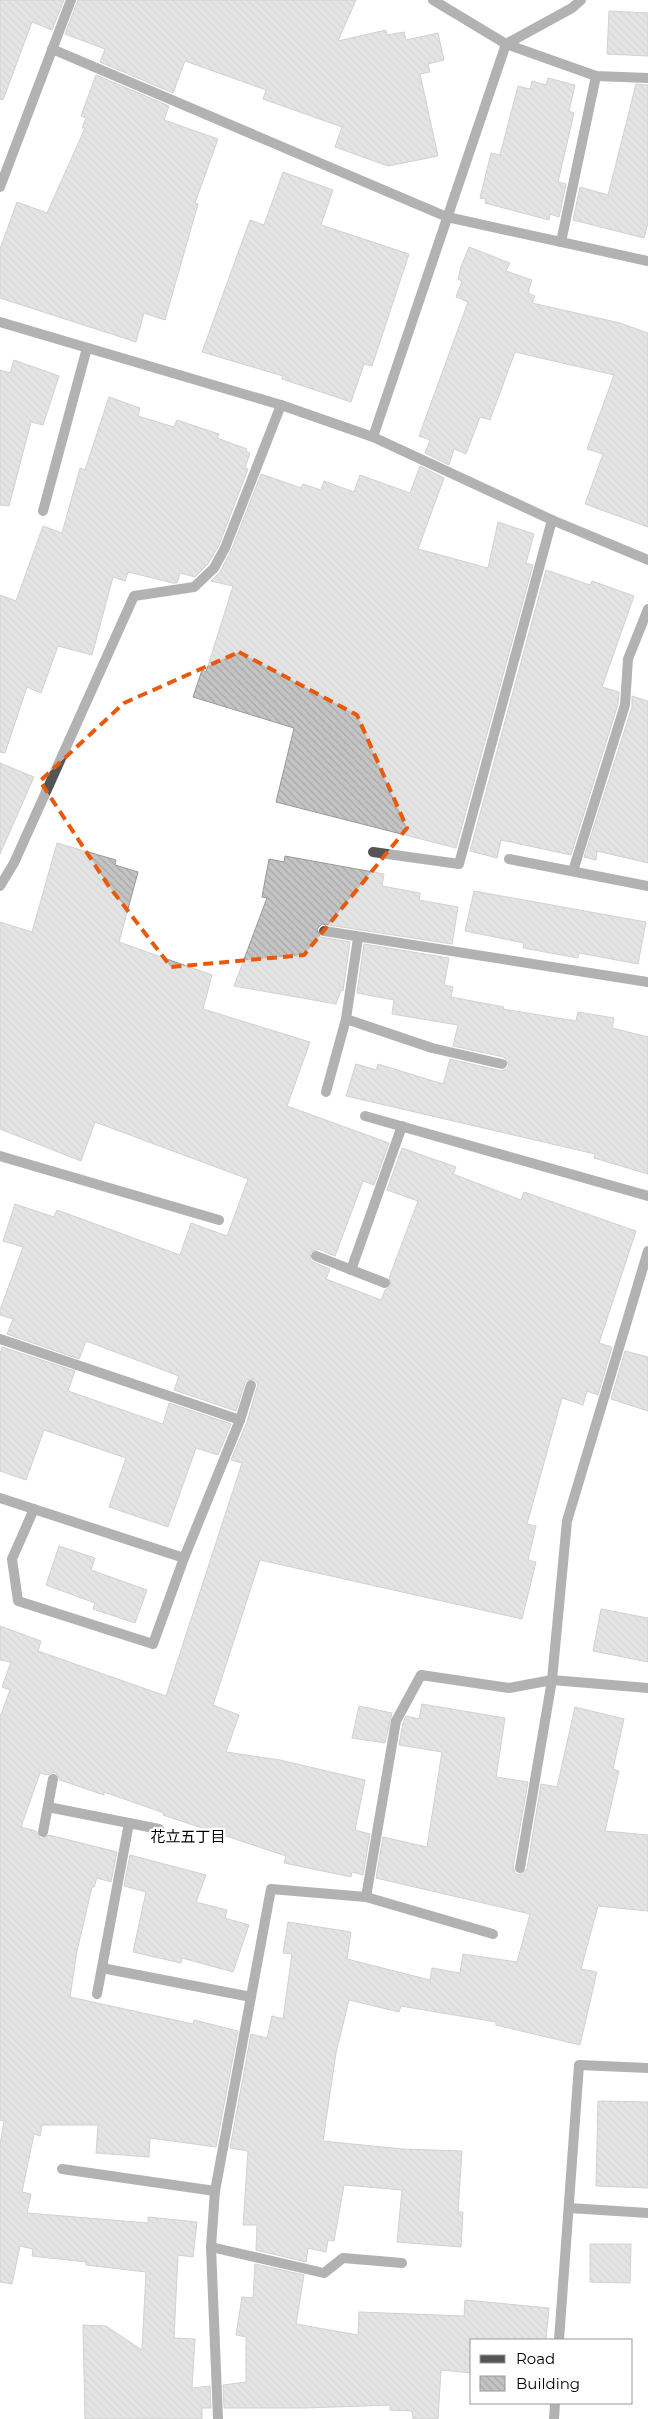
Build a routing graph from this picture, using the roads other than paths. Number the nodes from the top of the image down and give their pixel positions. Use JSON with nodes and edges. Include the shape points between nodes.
{"nodes":[{"id":1,"x":71,"y":0,"type":"edge"},
{"id":2,"x":433,"y":0,"type":"edge"},
{"id":3,"x":581,"y":0,"type":"edge"},
{"id":4,"x":506,"y":44,"type":"junction"},
{"id":5,"x":52,"y":49,"type":"junction"},
{"id":6,"x":596,"y":76,"type":"junction"},
{"id":7,"x":648,"y":78,"type":"edge"},
{"id":8,"x":0,"y":187,"type":"edge"},
{"id":9,"x":448,"y":217,"type":"junction"},
{"id":10,"x":560,"y":242,"type":"junction"},
{"id":11,"x":648,"y":261,"type":"edge"},
{"id":12,"x":0,"y":322,"type":"edge"},
{"id":13,"x":87,"y":348,"type":"junction"},
{"id":14,"x":281,"y":405,"type":"junction"},
{"id":15,"x":372,"y":437,"type":"junction"},
{"id":16,"x":43,"y":511,"type":"dead end"},
{"id":17,"x":552,"y":520,"type":"junction"},
{"id":18,"x":648,"y":560,"type":"edge"},
{"id":19,"x":648,"y":610,"type":"edge"},
{"id":20,"x":373,"y":852,"type":"dead end"},
{"id":21,"x":509,"y":859,"type":"dead end"},
{"id":22,"x":573,"y":871,"type":"junction"},
{"id":23,"x":0,"y":886,"type":"edge"},
{"id":24,"x":648,"y":886,"type":"edge"},
{"id":25,"x":324,"y":931,"type":"dead end"},
{"id":26,"x":358,"y":938,"type":"junction"},
{"id":27,"x":648,"y":982,"type":"edge"},
{"id":28,"x":346,"y":1020,"type":"junction"},
{"id":29,"x":502,"y":1064,"type":"dead end"},
{"id":30,"x":326,"y":1092,"type":"dead end"},
{"id":31,"x":365,"y":1116,"type":"dead end"},
{"id":32,"x":402,"y":1126,"type":"junction"},
{"id":33,"x":0,"y":1156,"type":"edge"},
{"id":34,"x":648,"y":1196,"type":"edge"},
{"id":35,"x":219,"y":1220,"type":"dead end"},
{"id":36,"x":648,"y":1251,"type":"edge"},
{"id":37,"x":316,"y":1256,"type":"dead end"},
{"id":38,"x":351,"y":1270,"type":"junction"},
{"id":39,"x":385,"y":1283,"type":"dead end"},
{"id":40,"x":643,"y":1284,"type":"edge"},
{"id":41,"x":0,"y":1339,"type":"edge"},
{"id":42,"x":251,"y":1385,"type":"dead end"},
{"id":43,"x":240,"y":1420,"type":"junction"},
{"id":44,"x":0,"y":1498,"type":"edge"},
{"id":45,"x":34,"y":1509,"type":"junction"},
{"id":46,"x":184,"y":1558,"type":"junction"},
{"id":47,"x":552,"y":1680,"type":"junction"},
{"id":48,"x":648,"y":1688,"type":"edge"},
{"id":49,"x":53,"y":1779,"type":"dead end"},
{"id":50,"x":48,"y":1807,"type":"junction"},
{"id":51,"x":129,"y":1823,"type":"junction"},
{"id":52,"x":159,"y":1829,"type":"dead end"},
{"id":53,"x":43,"y":1832,"type":"dead end"},
{"id":54,"x":520,"y":1868,"type":"dead end"},
{"id":55,"x":366,"y":1897,"type":"junction"},
{"id":56,"x":493,"y":1934,"type":"dead end"},
{"id":57,"x":102,"y":1968,"type":"junction"},
{"id":58,"x":97,"y":1994,"type":"dead end"},
{"id":59,"x":251,"y":1997,"type":"junction"},
{"id":60,"x":648,"y":2068,"type":"edge"},
{"id":61,"x":62,"y":2169,"type":"dead end"},
{"id":62,"x":215,"y":2191,"type":"junction"},
{"id":63,"x":569,"y":2208,"type":"junction"},
{"id":64,"x":648,"y":2213,"type":"edge"},
{"id":65,"x":211,"y":2247,"type":"junction"},
{"id":66,"x":402,"y":2263,"type":"dead end"},
{"id":67,"x":559,"y":2339,"type":"edge"},
{"id":68,"x":554,"y":2404,"type":"edge"},
{"id":69,"x":218,"y":2419,"type":"edge"},
{"id":70,"x":554,"y":2419,"type":"edge"}],
"edges":[{"from":1,"to":5,"type":"street"},
{"from":2,"to":4,"type":"street"},
{"from":3,"to":4,"type":"street"},
{"from":4,"to":6,"type":"street"},
{"from":4,"to":9,"type":"street"},
{"from":5,"to":8,"type":"street"},
{"from":5,"to":9,"type":"street"},
{"from":6,"to":7,"type":"street"},
{"from":6,"to":10,"type":"street"},
{"from":9,"to":10,"type":"street"},
{"from":9,"to":15,"type":"street"},
{"from":10,"to":11,"type":"street"},
{"from":12,"to":13,"type":"street"},
{"from":13,"to":14,"type":"street"},
{"from":13,"to":16,"type":"street"},
{"from":14,"to":15,"type":"street"},
{"from":14,"to":23,"type":"street","via":[[225,548],[214,568],[194,587],[134,596],[14,863]]},
{"from":15,"to":17,"type":"street"},
{"from":17,"to":18,"type":"street"},
{"from":17,"to":20,"type":"street","via":[[459,864]]},
{"from":19,"to":22,"type":"street","via":[[628,659],[625,705]]},
{"from":21,"to":22,"type":"street"},
{"from":22,"to":24,"type":"street"},
{"from":25,"to":26,"type":"street"},
{"from":26,"to":27,"type":"street"},
{"from":26,"to":28,"type":"street"},
{"from":28,"to":29,"type":"street","via":[[432,1048]]},
{"from":28,"to":30,"type":"street"},
{"from":31,"to":32,"type":"street"},
{"from":32,"to":34,"type":"street"},
{"from":32,"to":38,"type":"street"},
{"from":33,"to":35,"type":"street"},
{"from":36,"to":40,"type":"street"},
{"from":37,"to":38,"type":"street"},
{"from":38,"to":39,"type":"street"},
{"from":40,"to":47,"type":"street","via":[[567,1521]]},
{"from":41,"to":43,"type":"street"},
{"from":42,"to":43,"type":"street"},
{"from":43,"to":46,"type":"street"},
{"from":44,"to":45,"type":"street"},
{"from":45,"to":46,"type":"street"},
{"from":45,"to":46,"type":"street","via":[[12,1560],[18,1601],[153,1644]]},
{"from":47,"to":48,"type":"street"},
{"from":47,"to":54,"type":"street"},
{"from":47,"to":55,"type":"street","via":[[509,1688],[420,1675],[396,1721]]},
{"from":49,"to":50,"type":"street"},
{"from":50,"to":51,"type":"street"},
{"from":50,"to":53,"type":"street"},
{"from":51,"to":52,"type":"street"},
{"from":51,"to":57,"type":"street"},
{"from":55,"to":56,"type":"street"},
{"from":55,"to":59,"type":"street","via":[[271,1889]]},
{"from":57,"to":58,"type":"street"},
{"from":57,"to":59,"type":"street"},
{"from":59,"to":62,"type":"street"},
{"from":60,"to":63,"type":"street","via":[[580,2064]]},
{"from":61,"to":62,"type":"street"},
{"from":62,"to":65,"type":"street"},
{"from":63,"to":64,"type":"street"},
{"from":63,"to":67,"type":"street"},
{"from":65,"to":66,"type":"street","via":[[324,2273],[343,2258]]},
{"from":65,"to":69,"type":"street"},
{"from":68,"to":70,"type":"street"}]}
